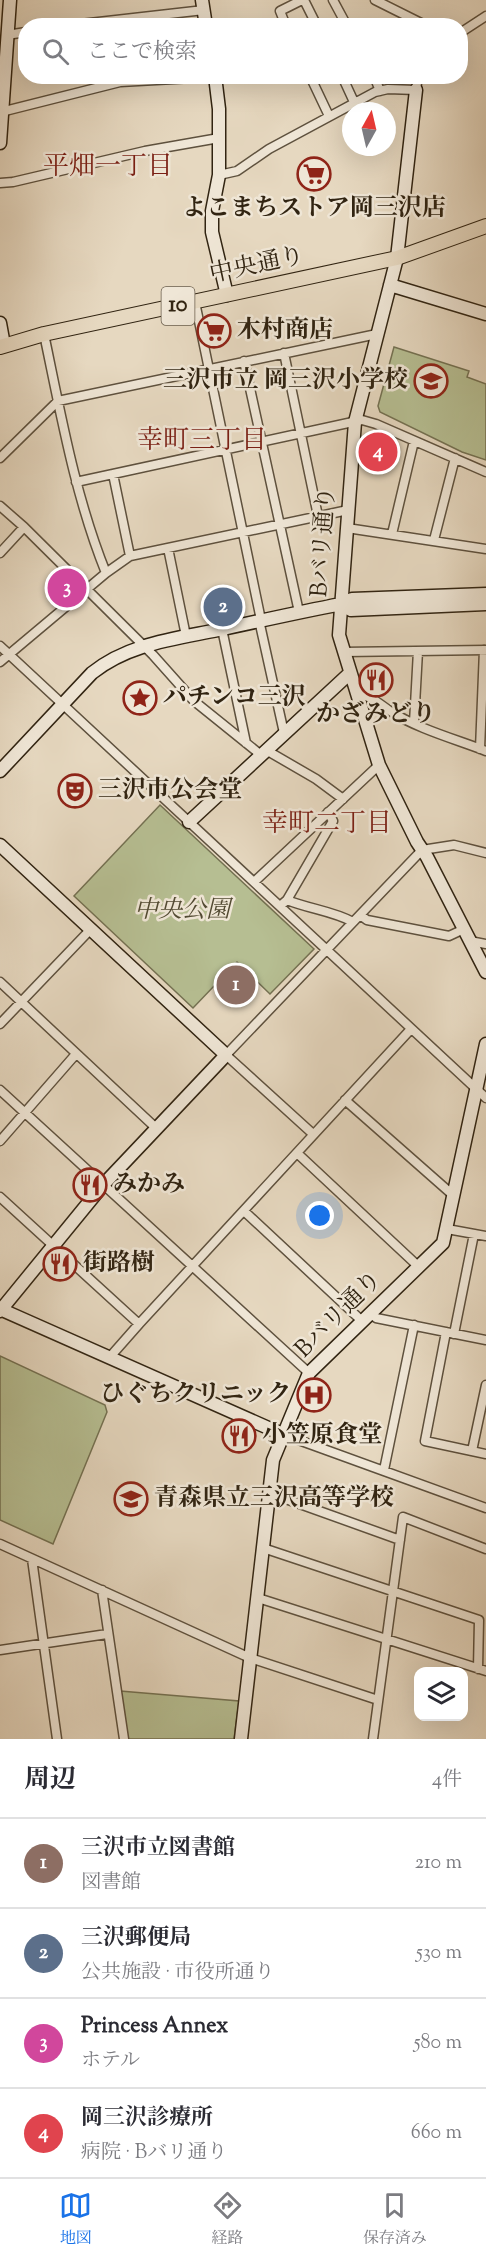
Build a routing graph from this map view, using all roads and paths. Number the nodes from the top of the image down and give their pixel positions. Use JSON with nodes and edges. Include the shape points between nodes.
{"nodes":[{"id":1,"x":10,"y":0,"type":"edge"},
{"id":2,"x":303,"y":0,"type":"edge"},
{"id":3,"x":333,"y":0,"type":"edge"},
{"id":4,"x":375,"y":0,"type":"edge"},
{"id":5,"x":203,"y":5,"type":"edge"},
{"id":6,"x":486,"y":15,"type":"edge"},
{"id":7,"x":116,"y":18,"type":"edge"},
{"id":8,"x":283,"y":18,"type":"edge"},
{"id":9,"x":313,"y":18,"type":"edge"},
{"id":10,"x":343,"y":18,"type":"edge"},
{"id":11,"x":411,"y":18,"type":"edge"},
{"id":12,"x":468,"y":27,"type":"edge"},
{"id":13,"x":18,"y":33,"type":"edge"},
{"id":14,"x":7,"y":35,"type":"junction"},
{"id":15,"x":112,"y":84,"type":"edge"},
{"id":16,"x":215,"y":84,"type":"edge"},
{"id":17,"x":314,"y":84,"type":"edge"},
{"id":18,"x":346,"y":84,"type":"edge"},
{"id":19,"x":377,"y":84,"type":"edge"},
{"id":20,"x":417,"y":84,"type":"edge"},
{"id":21,"x":416,"y":90,"type":"junction"},
{"id":22,"x":380,"y":91,"type":"junction"},
{"id":23,"x":354,"y":102,"type":"joint"},
{"id":24,"x":342,"y":109,"type":"edge"},
{"id":25,"x":1,"y":112,"type":"edge"},
{"id":26,"x":329,"y":116,"type":"junction"},
{"id":27,"x":219,"y":138,"type":"junction"},
{"id":28,"x":0,"y":143,"type":"edge"},
{"id":29,"x":219,"y":175,"type":"junction"},
{"id":30,"x":0,"y":183,"type":"edge"},
{"id":31,"x":486,"y":226,"type":"edge"},
{"id":32,"x":397,"y":258,"type":"junction"},
{"id":33,"x":390,"y":285,"type":"junction"},
{"id":34,"x":227,"y":296,"type":"junction"},
{"id":35,"x":195,"y":302,"type":"junction"},
{"id":36,"x":486,"y":314,"type":"edge"},
{"id":37,"x":0,"y":323,"type":"edge"},
{"id":38,"x":44,"y":334,"type":"junction"},
{"id":39,"x":376,"y":334,"type":"junction"},
{"id":40,"x":2,"y":346,"type":"edge"},
{"id":41,"x":284,"y":353,"type":"junction"},
{"id":42,"x":244,"y":361,"type":"junction"},
{"id":43,"x":209,"y":368,"type":"junction"},
{"id":44,"x":58,"y":401,"type":"junction"},
{"id":45,"x":355,"y":422,"type":"junction"},
{"id":46,"x":301,"y":434,"type":"junction"},
{"id":47,"x":414,"y":441,"type":"junction"},
{"id":48,"x":262,"y":442,"type":"junction"},
{"id":49,"x":225,"y":450,"type":"junction"},
{"id":50,"x":0,"y":458,"type":"edge"},
{"id":51,"x":455,"y":458,"type":"junction"},
{"id":52,"x":486,"y":472,"type":"edge"},
{"id":53,"x":113,"y":474,"type":"junction"},
{"id":54,"x":76,"y":482,"type":"junction"},
{"id":55,"x":0,"y":506,"type":"edge"},
{"id":56,"x":348,"y":510,"type":"junction"},
{"id":57,"x":318,"y":516,"type":"junction"},
{"id":58,"x":279,"y":524,"type":"junction"},
{"id":59,"x":24,"y":527,"type":"junction"},
{"id":60,"x":347,"y":528,"type":"junction"},
{"id":61,"x":242,"y":532,"type":"junction"},
{"id":62,"x":392,"y":534,"type":"junction"},
{"id":63,"x":434,"y":540,"type":"junction"},
{"id":64,"x":168,"y":548,"type":"junction"},
{"id":65,"x":486,"y":549,"type":"edge"},
{"id":66,"x":0,"y":553,"type":"edge"},
{"id":67,"x":130,"y":556,"type":"junction"},
{"id":68,"x":106,"y":573,"type":"junction"},
{"id":69,"x":87,"y":589,"type":"junction"},
{"id":70,"x":486,"y":594,"type":"edge"},
{"id":71,"x":341,"y":604,"type":"junction"},
{"id":72,"x":486,"y":604,"type":"edge"},
{"id":73,"x":298,"y":612,"type":"junction"},
{"id":74,"x":260,"y":620,"type":"junction"},
{"id":75,"x":222,"y":629,"type":"junction"},
{"id":76,"x":186,"y":636,"type":"junction"},
{"id":77,"x":0,"y":646,"type":"edge"},
{"id":78,"x":143,"y":646,"type":"junction"},
{"id":79,"x":485,"y":650,"type":"edge"},
{"id":80,"x":418,"y":651,"type":"junction"},
{"id":81,"x":344,"y":652,"type":"junction"},
{"id":82,"x":8,"y":653,"type":"junction"},
{"id":83,"x":0,"y":662,"type":"edge"},
{"id":84,"x":350,"y":673,"type":"junction"},
{"id":85,"x":357,"y":694,"type":"junction"},
{"id":86,"x":62,"y":704,"type":"junction"},
{"id":87,"x":414,"y":723,"type":"junction"},
{"id":88,"x":284,"y":734,"type":"junction"},
{"id":89,"x":246,"y":743,"type":"junction"},
{"id":90,"x":483,"y":750,"type":"edge"},
{"id":91,"x":264,"y":752,"type":"junction"},
{"id":92,"x":379,"y":765,"type":"junction"},
{"id":93,"x":0,"y":771,"type":"edge"},
{"id":94,"x":343,"y":799,"type":"junction"},
{"id":95,"x":328,"y":812,"type":"junction"},
{"id":96,"x":189,"y":822,"type":"junction"},
{"id":97,"x":0,"y":845,"type":"edge"},
{"id":98,"x":422,"y":850,"type":"junction"},
{"id":99,"x":486,"y":853,"type":"edge"},
{"id":100,"x":254,"y":882,"type":"junction"},
{"id":101,"x":284,"y":903,"type":"junction"},
{"id":102,"x":360,"y":915,"type":"junction"},
{"id":103,"x":353,"y":922,"type":"junction"},
{"id":104,"x":90,"y":930,"type":"junction"},
{"id":105,"x":467,"y":935,"type":"junction"},
{"id":106,"x":486,"y":944,"type":"edge"},
{"id":107,"x":326,"y":951,"type":"junction"},
{"id":108,"x":486,"y":972,"type":"edge"},
{"id":109,"x":0,"y":982,"type":"edge"},
{"id":110,"x":21,"y":1001,"type":"junction"},
{"id":111,"x":0,"y":1024,"type":"edge"},
{"id":112,"x":411,"y":1029,"type":"junction"},
{"id":113,"x":486,"y":1044,"type":"edge"},
{"id":114,"x":76,"y":1054,"type":"junction"},
{"id":115,"x":226,"y":1055,"type":"junction"},
{"id":116,"x":0,"y":1090,"type":"edge"},
{"id":117,"x":481,"y":1094,"type":"edge"},
{"id":118,"x":345,"y":1100,"type":"junction"},
{"id":119,"x":24,"y":1113,"type":"junction"},
{"id":120,"x":156,"y":1128,"type":"junction"},
{"id":121,"x":313,"y":1134,"type":"junction"},
{"id":122,"x":0,"y":1141,"type":"edge"},
{"id":123,"x":297,"y":1153,"type":"junction"},
{"id":124,"x":103,"y":1185,"type":"junction"},
{"id":125,"x":454,"y":1196,"type":"junction"},
{"id":126,"x":0,"y":1197,"type":"edge"},
{"id":127,"x":243,"y":1211,"type":"junction"},
{"id":128,"x":447,"y":1230,"type":"junction"},
{"id":129,"x":474,"y":1234,"type":"junction"},
{"id":130,"x":486,"y":1236,"type":"edge"},
{"id":131,"x":53,"y":1245,"type":"junction"},
{"id":132,"x":194,"y":1266,"type":"junction"},
{"id":133,"x":418,"y":1267,"type":"junction"},
{"id":134,"x":0,"y":1310,"type":"edge"},
{"id":135,"x":367,"y":1318,"type":"junction"},
{"id":136,"x":139,"y":1324,"type":"junction"},
{"id":137,"x":414,"y":1325,"type":"junction"},
{"id":138,"x":450,"y":1333,"type":"junction"},
{"id":139,"x":486,"y":1340,"type":"edge"},
{"id":140,"x":109,"y":1358,"type":"junction"},
{"id":141,"x":309,"y":1372,"type":"junction"},
{"id":142,"x":486,"y":1385,"type":"edge"},
{"id":143,"x":282,"y":1434,"type":"junction"},
{"id":144,"x":472,"y":1451,"type":"junction"},
{"id":145,"x":486,"y":1454,"type":"edge"},
{"id":146,"x":384,"y":1470,"type":"junction"},
{"id":147,"x":269,"y":1493,"type":"junction"},
{"id":148,"x":486,"y":1508,"type":"edge"},
{"id":149,"x":400,"y":1540,"type":"junction"},
{"id":150,"x":0,"y":1544,"type":"edge"},
{"id":151,"x":263,"y":1548,"type":"junction"},
{"id":152,"x":486,"y":1549,"type":"edge"},
{"id":153,"x":32,"y":1559,"type":"junction"},
{"id":154,"x":102,"y":1590,"type":"junction"},
{"id":155,"x":392,"y":1591,"type":"junction"},
{"id":156,"x":258,"y":1598,"type":"junction"},
{"id":157,"x":107,"y":1634,"type":"junction"},
{"id":158,"x":386,"y":1640,"type":"junction"},
{"id":159,"x":43,"y":1644,"type":"junction"},
{"id":160,"x":0,"y":1650,"type":"edge"},
{"id":161,"x":250,"y":1658,"type":"junction"},
{"id":162,"x":482,"y":1670,"type":"edge"},
{"id":163,"x":378,"y":1700,"type":"junction"},
{"id":164,"x":57,"y":1739,"type":"edge"},
{"id":165,"x":124,"y":1739,"type":"edge"},
{"id":166,"x":241,"y":1739,"type":"edge"},
{"id":167,"x":373,"y":1739,"type":"edge"}],
"edges":[{"from":1,"to":14,"type":"street"},
{"from":2,"to":8,"type":"street","via":[[280,11]]},
{"from":2,"to":9,"type":"street"},
{"from":3,"to":10,"type":"street"},
{"from":4,"to":11,"type":"street"},
{"from":5,"to":7,"type":"street"},
{"from":6,"to":12,"type":"street"},
{"from":13,"to":14,"type":"street"},
{"from":14,"to":25,"type":"street"},
{"from":15,"to":25,"type":"street"},
{"from":16,"to":27,"type":"street"},
{"from":17,"to":26,"type":"street"},
{"from":18,"to":23,"type":"street"},
{"from":19,"to":22,"type":"street"},
{"from":20,"to":21,"type":"street"},
{"from":21,"to":22,"type":"street"},
{"from":21,"to":32,"type":"street","name":"Bバリ通り"},
{"from":22,"to":23,"type":"street"},
{"from":24,"to":26,"type":"street"},
{"from":25,"to":28,"type":"street"},
{"from":26,"to":29,"type":"street","via":[[237,171]]},
{"from":27,"to":29,"type":"street"},
{"from":27,"to":30,"type":"street"},
{"from":29,"to":34,"type":"street","via":[[212,232]]},
{"from":31,"to":32,"type":"main road","name":"中央通り","number":"10"},
{"from":32,"to":33,"type":"street","name":"Bバリ通り"},
{"from":32,"to":34,"type":"main road","name":"中央通り","number":"10"},
{"from":33,"to":36,"type":"street"},
{"from":33,"to":39,"type":"street","name":"Bバリ通り"},
{"from":34,"to":35,"type":"main road","name":"中央通り","number":"10"},
{"from":35,"to":38,"type":"main road","name":"中央通り","number":"10"},
{"from":35,"to":43,"type":"street"},
{"from":37,"to":40,"type":"street"},
{"from":38,"to":40,"type":"main road","name":"中央通り","number":"10"},
{"from":38,"to":44,"type":"street"},
{"from":39,"to":41,"type":"street"},
{"from":39,"to":45,"type":"street","name":"Bバリ通り"},
{"from":41,"to":42,"type":"street"},
{"from":41,"to":46,"type":"street"},
{"from":42,"to":43,"type":"street"},
{"from":42,"to":48,"type":"street"},
{"from":43,"to":44,"type":"street"},
{"from":43,"to":49,"type":"street"},
{"from":44,"to":50,"type":"street"},
{"from":44,"to":54,"type":"street"},
{"from":45,"to":46,"type":"street"},
{"from":45,"to":47,"type":"street","via":[[376,424]]},
{"from":45,"to":56,"type":"street","name":"Bバリ通り"},
{"from":46,"to":48,"type":"street"},
{"from":46,"to":57,"type":"street"},
{"from":47,"to":51,"type":"street"},
{"from":47,"to":62,"type":"street"},
{"from":48,"to":49,"type":"street"},
{"from":48,"to":58,"type":"street"},
{"from":49,"to":53,"type":"street"},
{"from":49,"to":61,"type":"street"},
{"from":51,"to":52,"type":"street"},
{"from":51,"to":63,"type":"street"},
{"from":53,"to":54,"type":"street"},
{"from":53,"to":67,"type":"street"},
{"from":54,"to":68,"type":"street"},
{"from":55,"to":59,"type":"street"},
{"from":56,"to":57,"type":"street"},
{"from":56,"to":60,"type":"street","name":"Bバリ通り"},
{"from":57,"to":58,"type":"street"},
{"from":58,"to":61,"type":"street"},
{"from":58,"to":73,"type":"street"},
{"from":59,"to":66,"type":"street"},
{"from":59,"to":69,"type":"street"},
{"from":60,"to":62,"type":"street"},
{"from":60,"to":71,"type":"street","name":"Bバリ通り"},
{"from":61,"to":64,"type":"street"},
{"from":61,"to":74,"type":"street"},
{"from":62,"to":63,"type":"street"},
{"from":63,"to":65,"type":"street"},
{"from":64,"to":67,"type":"street"},
{"from":64,"to":76,"type":"street"},
{"from":67,"to":68,"type":"street"},
{"from":68,"to":69,"type":"street"},
{"from":69,"to":78,"type":"street"},
{"from":69,"to":82,"type":"street"},
{"from":70,"to":71,"type":"street","via":[[352,599]]},
{"from":71,"to":72,"type":"street","via":[[351,610]]},
{"from":71,"to":73,"type":"street"},
{"from":71,"to":81,"type":"street","name":"Bバリ通り","via":[[339,635]]},
{"from":73,"to":74,"type":"street"},
{"from":74,"to":75,"type":"street"},
{"from":74,"to":88,"type":"street"},
{"from":75,"to":76,"type":"street"},
{"from":75,"to":89,"type":"street"},
{"from":76,"to":78,"type":"street"},
{"from":77,"to":82,"type":"street"},
{"from":78,"to":86,"type":"street","via":[[106,661]]},
{"from":78,"to":89,"type":"street","via":[[194,701]]},
{"from":79,"to":80,"type":"street"},
{"from":79,"to":90,"type":"street"},
{"from":80,"to":81,"type":"street"},
{"from":80,"to":87,"type":"street"},
{"from":81,"to":84,"type":"street","name":"Bバリ通り"},
{"from":82,"to":83,"type":"street"},
{"from":82,"to":86,"type":"street"},
{"from":84,"to":85,"type":"street","name":"Bバリ通り"},
{"from":84,"to":88,"type":"street"},
{"from":85,"to":87,"type":"street","via":[[366,694]]},
{"from":85,"to":92,"type":"street","name":"Bバリ通り"},
{"from":86,"to":93,"type":"street"},
{"from":86,"to":96,"type":"street"},
{"from":87,"to":90,"type":"street"},
{"from":88,"to":91,"type":"street"},
{"from":89,"to":91,"type":"street"},
{"from":91,"to":94,"type":"street","via":[[316,779]]},
{"from":91,"to":96,"type":"street"},
{"from":92,"to":94,"type":"street"},
{"from":92,"to":98,"type":"street","name":"Bバリ通り"},
{"from":94,"to":95,"type":"street"},
{"from":95,"to":100,"type":"street"},
{"from":95,"to":101,"type":"street","via":[[333,821]]},
{"from":96,"to":100,"type":"street"},
{"from":97,"to":104,"type":"street"},
{"from":98,"to":99,"type":"street","via":[[454,844]]},
{"from":98,"to":102,"type":"street"},
{"from":98,"to":105,"type":"street","name":"Bバリ通り"},
{"from":100,"to":101,"type":"street"},
{"from":101,"to":103,"type":"street"},
{"from":101,"to":107,"type":"street"},
{"from":102,"to":103,"type":"street"},
{"from":102,"to":105,"type":"street","via":[[367,920],[449,936]]},
{"from":103,"to":107,"type":"street"},
{"from":104,"to":110,"type":"street"},
{"from":104,"to":115,"type":"street"},
{"from":105,"to":106,"type":"street"},
{"from":105,"to":108,"type":"street","name":"Bバリ通り"},
{"from":107,"to":112,"type":"street"},
{"from":107,"to":115,"type":"street"},
{"from":109,"to":110,"type":"street"},
{"from":110,"to":111,"type":"street"},
{"from":110,"to":114,"type":"street"},
{"from":112,"to":117,"type":"street"},
{"from":112,"to":118,"type":"street"},
{"from":113,"to":117,"type":"street","name":"Bバリ通り"},
{"from":114,"to":119,"type":"street"},
{"from":114,"to":120,"type":"street"},
{"from":115,"to":120,"type":"street"},
{"from":115,"to":121,"type":"street"},
{"from":116,"to":119,"type":"street"},
{"from":117,"to":125,"type":"street","name":"Bバリ通り"},
{"from":118,"to":121,"type":"street"},
{"from":118,"to":125,"type":"street"},
{"from":119,"to":122,"type":"street"},
{"from":119,"to":124,"type":"street"},
{"from":120,"to":124,"type":"street"},
{"from":121,"to":123,"type":"street"},
{"from":123,"to":127,"type":"street"},
{"from":123,"to":133,"type":"street"},
{"from":124,"to":131,"type":"street"},
{"from":124,"to":132,"type":"street"},
{"from":125,"to":128,"type":"street","name":"Bバリ通り"},
{"from":126,"to":131,"type":"street"},
{"from":127,"to":132,"type":"street"},
{"from":127,"to":135,"type":"street"},
{"from":128,"to":129,"type":"street"},
{"from":128,"to":133,"type":"street","name":"Bバリ通り","via":[[443,1243]]},
{"from":129,"to":130,"type":"street"},
{"from":129,"to":138,"type":"street"},
{"from":131,"to":134,"type":"street"},
{"from":131,"to":136,"type":"street"},
{"from":132,"to":136,"type":"street"},
{"from":132,"to":141,"type":"street"},
{"from":133,"to":135,"type":"street","name":"Bバリ通り"},
{"from":134,"to":140,"type":"street"},
{"from":135,"to":137,"type":"street"},
{"from":135,"to":141,"type":"street","name":"Bバリ通り"},
{"from":136,"to":140,"type":"street"},
{"from":137,"to":138,"type":"street"},
{"from":137,"to":146,"type":"street"},
{"from":138,"to":139,"type":"street"},
{"from":138,"to":144,"type":"street","via":[[425,1441]]},
{"from":140,"to":143,"type":"street"},
{"from":141,"to":143,"type":"street","name":"Bバリ通り"},
{"from":142,"to":144,"type":"street"},
{"from":143,"to":146,"type":"street"},
{"from":143,"to":147,"type":"street","name":"Bバリ通り","via":[[273,1460]]},
{"from":144,"to":145,"type":"street"},
{"from":146,"to":148,"type":"street"},
{"from":147,"to":149,"type":"street"},
{"from":147,"to":151,"type":"street","name":"Bバリ通り"},
{"from":149,"to":152,"type":"street","via":[[402,1517]]},
{"from":149,"to":155,"type":"street"},
{"from":150,"to":153,"type":"street"},
{"from":151,"to":155,"type":"street"},
{"from":151,"to":156,"type":"street","name":"Bバリ通り"},
{"from":153,"to":154,"type":"street"},
{"from":153,"to":159,"type":"street"},
{"from":154,"to":157,"type":"street"},
{"from":154,"to":161,"type":"street"},
{"from":155,"to":158,"type":"street"},
{"from":155,"to":162,"type":"street","via":[[479,1620]]},
{"from":156,"to":158,"type":"street"},
{"from":156,"to":161,"type":"street","name":"Bバリ通り"},
{"from":157,"to":159,"type":"street"},
{"from":157,"to":165,"type":"street"},
{"from":158,"to":162,"type":"street"},
{"from":158,"to":163,"type":"street"},
{"from":159,"to":160,"type":"street"},
{"from":159,"to":164,"type":"street"},
{"from":161,"to":163,"type":"street"},
{"from":161,"to":166,"type":"street","name":"Bバリ通り"},
{"from":163,"to":167,"type":"street"}]}
